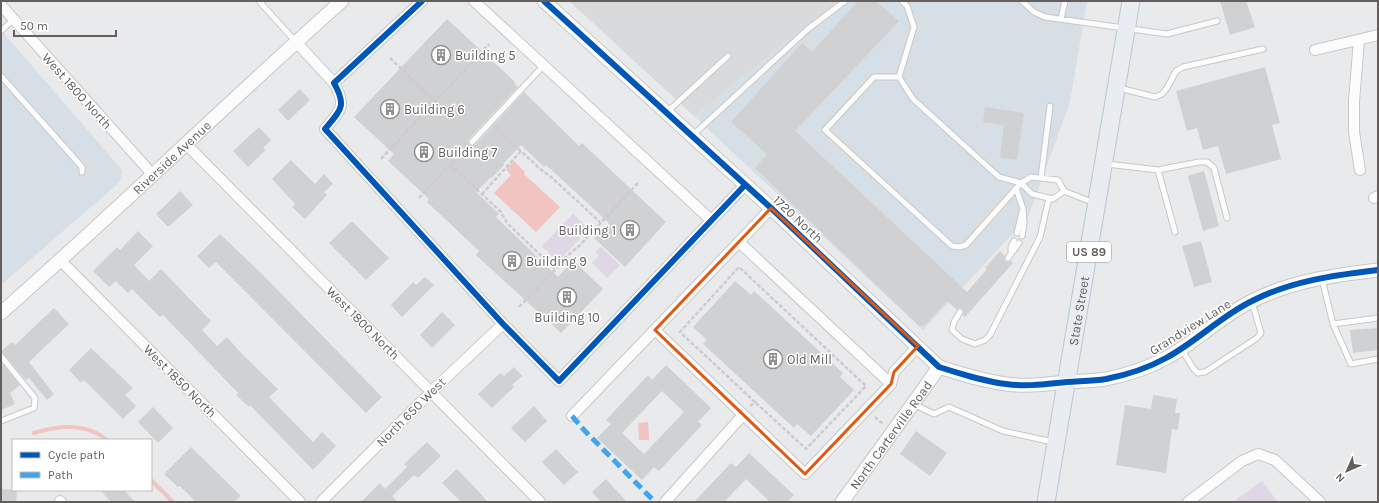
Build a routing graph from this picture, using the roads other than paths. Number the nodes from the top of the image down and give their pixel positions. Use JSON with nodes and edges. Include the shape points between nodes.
{"nodes":[{"id":1,"x":259,"y":1,"type":"edge"},
{"id":2,"x":342,"y":1,"type":"edge"},
{"id":3,"x":422,"y":1,"type":"edge"},
{"id":4,"x":474,"y":1,"type":"edge"},
{"id":5,"x":544,"y":1,"type":"edge"},
{"id":6,"x":845,"y":1,"type":"edge"},
{"id":7,"x":902,"y":1,"type":"edge"},
{"id":8,"x":1022,"y":1,"type":"edge"},
{"id":9,"x":1065,"y":1,"type":"edge"},
{"id":10,"x":1131,"y":1,"type":"edge"},
{"id":11,"x":1,"y":5,"type":"edge"},
{"id":12,"x":1061,"y":19,"type":"junction"},
{"id":13,"x":13,"y":20,"type":"junction"},
{"id":14,"x":1217,"y":21,"type":"dead end"},
{"id":15,"x":1126,"y":28,"type":"junction"},
{"id":16,"x":1,"y":31,"type":"edge"},
{"id":17,"x":1378,"y":35,"type":"edge"},
{"id":18,"x":1359,"y":40,"type":"junction"},
{"id":19,"x":296,"y":42,"type":"junction"},
{"id":20,"x":1262,"y":50,"type":"dead end"},
{"id":21,"x":1315,"y":50,"type":"dead end"},
{"id":22,"x":728,"y":56,"type":"dead end"},
{"id":23,"x":544,"y":65,"type":"junction"},
{"id":24,"x":1,"y":76,"type":"edge"},
{"id":25,"x":899,"y":77,"type":"junction"},
{"id":26,"x":334,"y":83,"type":"junction"},
{"id":27,"x":1116,"y":88,"type":"junction"},
{"id":28,"x":1050,"y":106,"type":"dead end"},
{"id":29,"x":666,"y":112,"type":"junction"},
{"id":30,"x":692,"y":136,"type":"junction"},
{"id":31,"x":472,"y":142,"type":"road end"},
{"id":32,"x":186,"y":144,"type":"junction"},
{"id":33,"x":1104,"y":164,"type":"junction"},
{"id":34,"x":1158,"y":170,"type":"junction"},
{"id":35,"x":1360,"y":170,"type":"dead end"},
{"id":36,"x":82,"y":172,"type":"dead end"},
{"id":37,"x":153,"y":176,"type":"junction"},
{"id":38,"x":1042,"y":178,"type":"junction"},
{"id":39,"x":1021,"y":183,"type":"junction"},
{"id":40,"x":745,"y":185,"type":"junction"},
{"id":41,"x":1016,"y":188,"type":"junction"},
{"id":42,"x":1064,"y":191,"type":"junction"},
{"id":43,"x":1049,"y":198,"type":"junction"},
{"id":44,"x":1097,"y":204,"type":"junction"},
{"id":45,"x":771,"y":208,"type":"junction"},
{"id":46,"x":1227,"y":218,"type":"dead end"},
{"id":47,"x":711,"y":220,"type":"junction"},
{"id":48,"x":1174,"y":232,"type":"dead end"},
{"id":49,"x":1019,"y":235,"type":"dead end"},
{"id":50,"x":739,"y":242,"type":"junction"},
{"id":51,"x":1016,"y":242,"type":"dead end"},
{"id":52,"x":1008,"y":258,"type":"dead end"},
{"id":53,"x":60,"y":260,"type":"junction"},
{"id":54,"x":1378,"y":270,"type":"edge"},
{"id":55,"x":1322,"y":278,"type":"junction"},
{"id":56,"x":1252,"y":301,"type":"junction"},
{"id":57,"x":960,"y":312,"type":"dead end"},
{"id":58,"x":1,"y":313,"type":"edge"},
{"id":59,"x":1378,"y":318,"type":"edge"},
{"id":60,"x":503,"y":324,"type":"junction"},
{"id":61,"x":1333,"y":324,"type":"junction"},
{"id":62,"x":655,"y":330,"type":"junction"},
{"id":63,"x":918,"y":346,"type":"junction"},
{"id":64,"x":1181,"y":348,"type":"junction"},
{"id":65,"x":1,"y":356,"type":"edge"},
{"id":66,"x":1378,"y":359,"type":"edge"},
{"id":67,"x":939,"y":367,"type":"junction"},
{"id":68,"x":1067,"y":382,"type":"junction"},
{"id":69,"x":891,"y":384,"type":"junction"},
{"id":70,"x":432,"y":391,"type":"junction"},
{"id":71,"x":913,"y":404,"type":"junction"},
{"id":72,"x":743,"y":415,"type":"junction"},
{"id":73,"x":572,"y":416,"type":"dead end"},
{"id":74,"x":1,"y":421,"type":"edge"},
{"id":75,"x":1056,"y":443,"type":"junction"},
{"id":76,"x":300,"y":502,"type":"edge"},
{"id":77,"x":321,"y":502,"type":"edge"},
{"id":78,"x":540,"y":502,"type":"edge"},
{"id":79,"x":665,"y":502,"type":"edge"},
{"id":80,"x":842,"y":502,"type":"edge"},
{"id":81,"x":1046,"y":502,"type":"edge"},
{"id":82,"x":1188,"y":502,"type":"edge"},
{"id":83,"x":1320,"y":502,"type":"edge"}],
"edges":[{"from":1,"to":19,"type":"lane"},
{"from":2,"to":19,"type":"street","name":"Riverside Avenue"},
{"from":3,"to":26,"type":"street"},
{"from":4,"to":23,"type":"street"},
{"from":5,"to":29,"type":"street","name":"1720 North"},
{"from":6,"to":30,"type":"lane","via":[[808,28]]},
{"from":7,"to":25,"type":"lane","via":[[907,6],[914,27]]},
{"from":8,"to":12,"type":"lane","via":[[1034,12]]},
{"from":9,"to":12,"type":"lane"},
{"from":10,"to":15,"type":"main road","name":"State Street","number":"US 89"},
{"from":11,"to":13,"type":"street","name":"West 1800 North"},
{"from":12,"to":15,"type":"lane"},
{"from":13,"to":16,"type":"lane"},
{"from":13,"to":37,"type":"street","name":"West 1800 North"},
{"from":14,"to":15,"type":"lane","via":[[1167,34]]},
{"from":15,"to":27,"type":"main road","name":"State Street","number":"US 89"},
{"from":17,"to":18,"type":"street"},
{"from":18,"to":21,"type":"street"},
{"from":18,"to":35,"type":"street","via":[[1354,132]]},
{"from":19,"to":26,"type":"street"},
{"from":19,"to":32,"type":"street","name":"Riverside Avenue"},
{"from":20,"to":27,"type":"lane","via":[[1183,68],[1176,72],[1162,94],[1155,96]]},
{"from":22,"to":29,"type":"lane"},
{"from":23,"to":31,"type":"lane"},
{"from":23,"to":47,"type":"street"},
{"from":24,"to":36,"type":"lane","via":[[82,167]]},
{"from":25,"to":39,"type":"lane","via":[[913,99],[999,177]]},
{"from":25,"to":41,"type":"lane","via":[[874,77],[825,130],[952,246],[966,245]]},
{"from":26,"to":60,"type":"street","via":[[341,96],[341,106],[325,129]]},
{"from":27,"to":33,"type":"main road","name":"State Street","number":"US 89"},
{"from":28,"to":38,"type":"lane"},
{"from":29,"to":30,"type":"street","name":"1720 North"},
{"from":30,"to":40,"type":"street","name":"1720 North"},
{"from":32,"to":37,"type":"street","name":"Riverside Avenue"},
{"from":32,"to":70,"type":"street","name":"West 1800 North"},
{"from":33,"to":34,"type":"lane"},
{"from":33,"to":44,"type":"main road","name":"State Street","number":"US 89"},
{"from":34,"to":46,"type":"lane","via":[[1207,162],[1214,168]]},
{"from":34,"to":48,"type":"lane"},
{"from":37,"to":53,"type":"street","name":"Riverside Avenue"},
{"from":38,"to":39,"type":"lane","via":[[1031,177]]},
{"from":38,"to":42,"type":"lane","via":[[1058,180]]},
{"from":39,"to":41,"type":"lane"},
{"from":39,"to":43,"type":"lane","via":[[1032,194]]},
{"from":40,"to":45,"type":"street","name":"1720 North"},
{"from":40,"to":47,"type":"street"},
{"from":41,"to":49,"type":"lane","via":[[1024,223]]},
{"from":42,"to":43,"type":"lane","via":[[1053,199]]},
{"from":42,"to":44,"type":"lane"},
{"from":43,"to":57,"type":"lane","via":[[1040,237],[990,335],[975,344],[962,339],[952,330]]},
{"from":44,"to":68,"type":"main road","name":"State Street","number":"US 89"},
{"from":45,"to":50,"type":"street"},
{"from":45,"to":63,"type":"street","name":"1720 North"},
{"from":47,"to":60,"type":"street","via":[[559,381]]},
{"from":50,"to":62,"type":"street"},
{"from":50,"to":69,"type":"street"},
{"from":51,"to":52,"type":"lane"},
{"from":53,"to":58,"type":"street","name":"Riverside Avenue"},
{"from":53,"to":76,"type":"street","name":"West 1850 North"},
{"from":54,"to":55,"type":"street","name":"Grandview Lane"},
{"from":55,"to":56,"type":"street","name":"Grandview Lane","via":[[1290,286]]},
{"from":55,"to":61,"type":"lane"},
{"from":56,"to":64,"type":"street","name":"Grandview Lane"},
{"from":56,"to":64,"type":"lane","via":[[1261,333],[1257,338],[1205,372],[1198,373]]},
{"from":59,"to":61,"type":"lane"},
{"from":60,"to":70,"type":"street","name":"North 650 West"},
{"from":61,"to":66,"type":"lane","via":[[1350,364]]},
{"from":62,"to":72,"type":"street"},
{"from":62,"to":73,"type":"street"},
{"from":63,"to":67,"type":"street","name":"1720 North"},
{"from":63,"to":69,"type":"street","via":[[894,372]]},
{"from":64,"to":68,"type":"street","name":"Grandview Lane","via":[[1134,371],[1105,379]]},
{"from":65,"to":74,"type":"lane","via":[[35,398],[34,408]]},
{"from":67,"to":68,"type":"street","name":"1720 North","via":[[969,377],[1006,384]]},
{"from":67,"to":71,"type":"street","name":"North Carterville Road"},
{"from":68,"to":75,"type":"main road","name":"State Street","number":"US 89"},
{"from":69,"to":72,"type":"street","via":[[805,474]]},
{"from":70,"to":77,"type":"street","name":"North 650 West"},
{"from":70,"to":78,"type":"street","name":"West 1800 North"},
{"from":71,"to":75,"type":"lane","via":[[934,414],[949,407],[1003,431]]},
{"from":71,"to":80,"type":"street","name":"North Carterville Road"},
{"from":72,"to":79,"type":"street"},
{"from":75,"to":81,"type":"main road","name":"State Street","number":"US 89"},
{"from":82,"to":83,"type":"street","via":[[1242,461],[1258,454],[1275,460]]}]}
